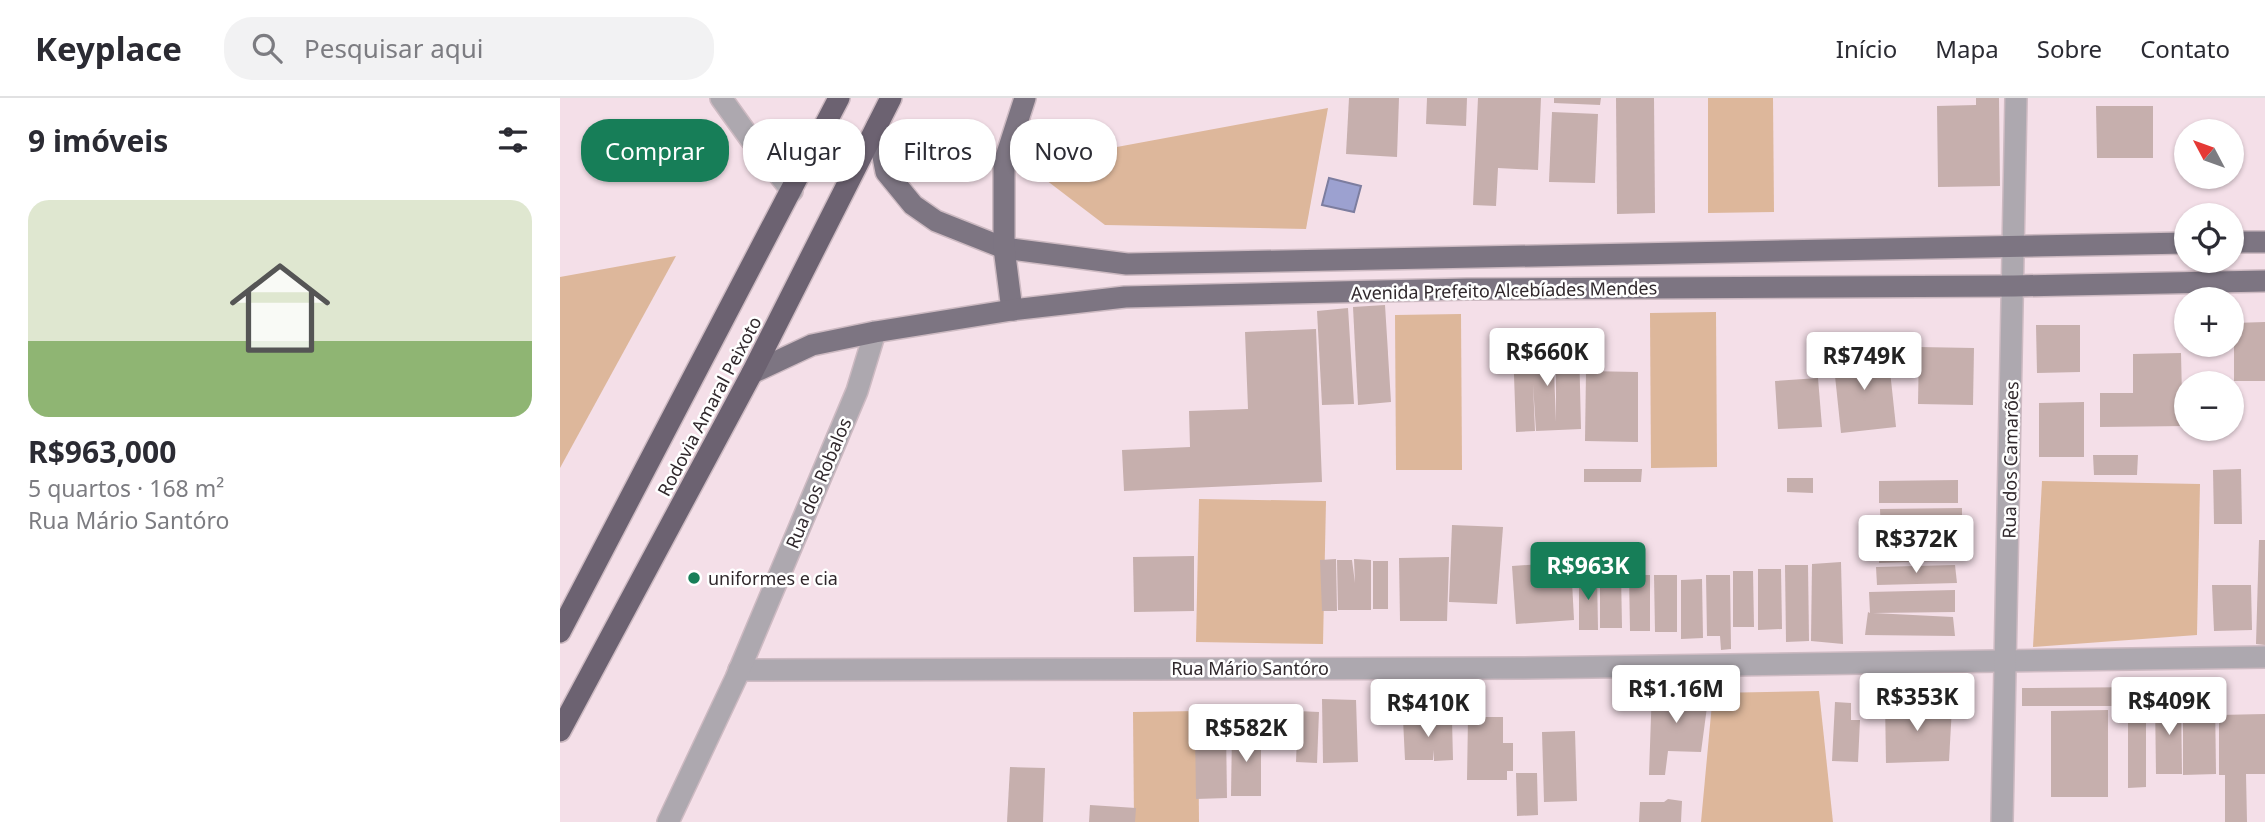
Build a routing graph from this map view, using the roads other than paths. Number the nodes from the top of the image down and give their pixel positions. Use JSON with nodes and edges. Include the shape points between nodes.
{"nodes":[{"id":1,"x":721,"y":98,"type":"edge"},
{"id":2,"x":839,"y":98,"type":"edge"},
{"id":3,"x":891,"y":98,"type":"edge"},
{"id":4,"x":1025,"y":98,"type":"edge"},
{"id":5,"x":2016,"y":98,"type":"edge"},
{"id":6,"x":877,"y":126,"type":"junction"},
{"id":7,"x":792,"y":191,"type":"junction"},
{"id":8,"x":2265,"y":242,"type":"edge"},
{"id":9,"x":2174,"y":243,"type":"edge"},
{"id":10,"x":2244,"y":243,"type":"edge"},
{"id":11,"x":2015,"y":246,"type":"junction"},
{"id":12,"x":1004,"y":248,"type":"junction"},
{"id":13,"x":1200,"y":262,"type":"junction"},
{"id":14,"x":2265,"y":282,"type":"edge"},
{"id":15,"x":2014,"y":286,"type":"junction"},
{"id":16,"x":1200,"y":296,"type":"junction"},
{"id":17,"x":1012,"y":310,"type":"junction"},
{"id":18,"x":875,"y":332,"type":"junction"},
{"id":19,"x":752,"y":373,"type":"junction"},
{"id":20,"x":560,"y":632,"type":"edge"},
{"id":21,"x":2265,"y":657,"type":"edge"},
{"id":22,"x":2005,"y":661,"type":"junction"},
{"id":23,"x":739,"y":670,"type":"junction"},
{"id":24,"x":560,"y":731,"type":"edge"},
{"id":25,"x":668,"y":822,"type":"edge"},
{"id":26,"x":2002,"y":822,"type":"edge"}],
"edges":[{"from":1,"to":7,"type":"street"},
{"from":2,"to":7,"type":"highway","name":"Rodovia Amaral Peixoto"},
{"from":3,"to":6,"type":"highway","name":"Rodovia Amaral Peixoto"},
{"from":4,"to":12,"type":"main road","via":[[1004,163]]},
{"from":5,"to":11,"type":"street","name":"Rua dos Camarões"},
{"from":6,"to":12,"type":"main road","name":"Avenida Prefeito Alcebíades Mendes","via":[[886,172],[913,205],[936,220]]},
{"from":6,"to":19,"type":"highway","name":"Rodovia Amaral Peixoto"},
{"from":7,"to":20,"type":"highway","name":"Rodovia Amaral Peixoto"},
{"from":8,"to":10,"type":"main road"},
{"from":9,"to":11,"type":"main road","name":"Avenida Prefeito Alcebíades Mendes"},
{"from":11,"to":13,"type":"main road","name":"Avenida Prefeito Alcebíades Mendes"},
{"from":11,"to":15,"type":"street","name":"Rua dos Camarões"},
{"from":12,"to":13,"type":"main road","name":"Avenida Prefeito Alcebíades Mendes","via":[[1127,264]]},
{"from":12,"to":17,"type":"main road"},
{"from":13,"to":16,"type":"main road"},
{"from":14,"to":15,"type":"main road","name":"Avenida Prefeito Alcebíades Mendes"},
{"from":15,"to":16,"type":"main road","name":"Avenida Prefeito Alcebíades Mendes","via":[[1481,288]]},
{"from":15,"to":22,"type":"street","name":"Rua dos Camarões"},
{"from":16,"to":17,"type":"main road","name":"Avenida Prefeito Alcebíades Mendes","via":[[1125,297]]},
{"from":17,"to":18,"type":"main road","name":"Avenida Prefeito Alcebíades Mendes"},
{"from":18,"to":19,"type":"main road","name":"Avenida Prefeito Alcebíades Mendes","via":[[812,345]]},
{"from":18,"to":23,"type":"street","name":"Rua dos Robalos","via":[[857,391]]},
{"from":19,"to":24,"type":"highway","name":"Rodovia Amaral Peixoto"},
{"from":21,"to":22,"type":"street","name":"Rua Mário Santóro"},
{"from":22,"to":23,"type":"street","name":"Rua Mário Santóro","via":[[1524,668]]},
{"from":22,"to":26,"type":"street","name":"Rua dos Camarões"},
{"from":23,"to":25,"type":"street","name":"Rua dos Robalos"}]}
